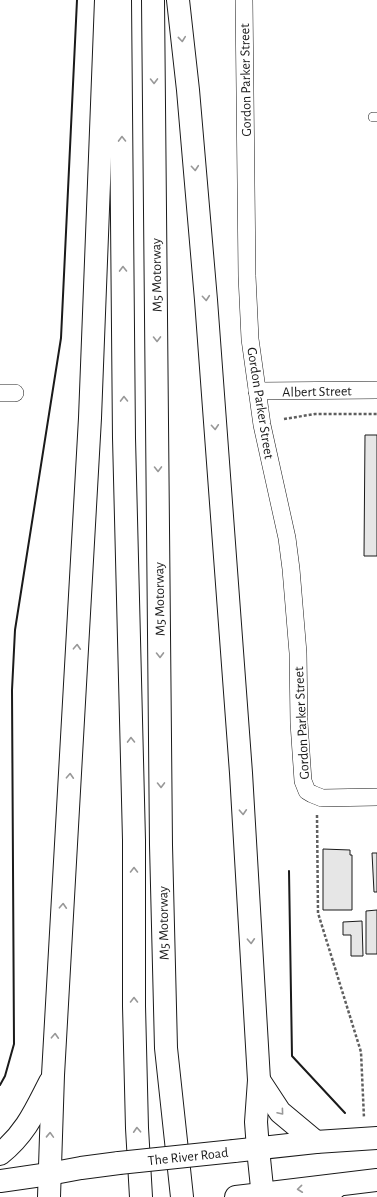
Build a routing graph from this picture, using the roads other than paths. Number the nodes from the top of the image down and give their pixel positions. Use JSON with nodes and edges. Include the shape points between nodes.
{"nodes":[{"id":1,"x":106,"y":0,"type":"edge"},
{"id":2,"x":120,"y":0,"type":"edge"},
{"id":3,"x":153,"y":0,"type":"edge"},
{"id":4,"x":178,"y":0,"type":"edge"},
{"id":5,"x":244,"y":0,"type":"edge"},
{"id":6,"x":377,"y":390,"type":"edge"},
{"id":7,"x":256,"y":392,"type":"junction"},
{"id":8,"x":377,"y":797,"type":"edge"},
{"id":9,"x":53,"y":1075,"type":"junction"},
{"id":10,"x":259,"y":1080,"type":"junction"},
{"id":11,"x":377,"y":1138,"type":"edge"},
{"id":12,"x":316,"y":1142,"type":"junction"},
{"id":13,"x":258,"y":1148,"type":"junction"},
{"id":14,"x":0,"y":1154,"type":"edge"},
{"id":15,"x":49,"y":1174,"type":"junction"},
{"id":16,"x":377,"y":1180,"type":"edge"},
{"id":17,"x":0,"y":1181,"type":"edge"},
{"id":18,"x":332,"y":1191,"type":"edge"},
{"id":19,"x":263,"y":1195,"type":"edge"},
{"id":20,"x":49,"y":1197,"type":"edge"},
{"id":21,"x":141,"y":1197,"type":"edge"},
{"id":22,"x":182,"y":1197,"type":"edge"},
{"id":23,"x":237,"y":1197,"type":"edge"}],
"edges":[{"from":9,"to":1,"type":"main road","one_way":true,"via":[[90,418]]},
{"from":21,"to":2,"type":"main road","name":"M5 Motorway","one_way":true,"via":[[136,1120],[134,840],[124,446]]},
{"from":3,"to":22,"type":"main road","name":"M5 Motorway","one_way":true,"via":[[165,1032]]},
{"from":4,"to":10,"type":"main road","one_way":true,"via":[[207,308],[241,773]]},
{"from":5,"to":7,"type":"street","name":"Gordon Parker Street","via":[[247,276]]},
{"from":6,"to":7,"type":"street","name":"Albert Street"},
{"from":7,"to":8,"type":"street","name":"Gordon Parker Street","via":[[291,568],[298,647],[303,781],[307,791],[317,796]]},
{"from":9,"to":14,"type":"main road","via":[[26,1128]]},
{"from":15,"to":9,"type":"main road","one_way":true},
{"from":10,"to":12,"type":"main road","one_way":true,"via":[[280,1112]]},
{"from":10,"to":13,"type":"main road","via":[[256,1122]]},
{"from":11,"to":12,"type":"main road","name":"The River Road"},
{"from":12,"to":13,"type":"main road","name":"The River Road"},
{"from":13,"to":15,"type":"main road","name":"The River Road","bridge":true,"via":[[81,1168]]},
{"from":13,"to":19,"type":"main road"},
{"from":15,"to":17,"type":"main road","name":"The River Road"},
{"from":15,"to":20,"type":"main road"},
{"from":16,"to":18,"type":"main road"},
{"from":18,"to":19,"type":"main road","one_way":true},
{"from":19,"to":23,"type":"main road"}]}
